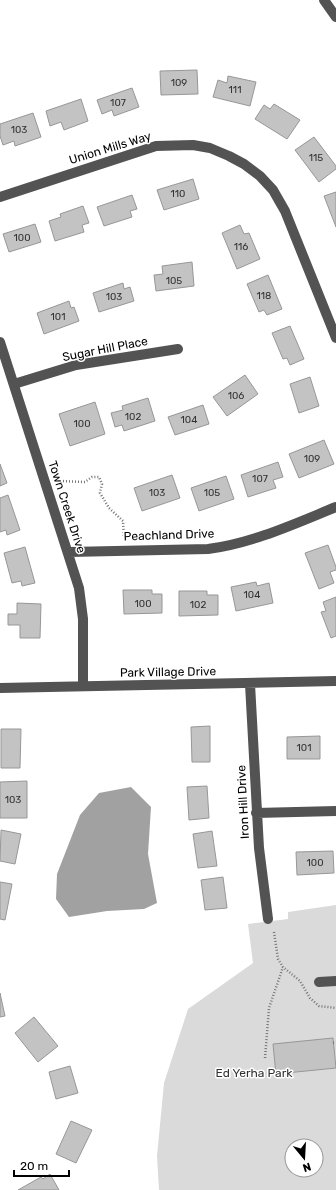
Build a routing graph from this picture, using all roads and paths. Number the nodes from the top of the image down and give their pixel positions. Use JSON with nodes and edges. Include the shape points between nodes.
{"nodes":[{"id":1,"x":324,"y":0,"type":"edge"},
{"id":2,"x":336,"y":17,"type":"edge"},
{"id":3,"x":0,"y":197,"type":"edge"},
{"id":4,"x":336,"y":338,"type":"edge"},
{"id":5,"x":0,"y":342,"type":"edge"},
{"id":6,"x":178,"y":349,"type":"dead end"},
{"id":7,"x":14,"y":384,"type":"junction"},
{"id":8,"x":45,"y":484,"type":"junction"},
{"id":9,"x":336,"y":507,"type":"edge"},
{"id":10,"x":125,"y":549,"type":"junction"},
{"id":11,"x":69,"y":552,"type":"junction"},
{"id":12,"x":336,"y":681,"type":"edge"},
{"id":13,"x":250,"y":684,"type":"junction"},
{"id":14,"x":83,"y":686,"type":"junction"},
{"id":15,"x":0,"y":688,"type":"edge"},
{"id":16,"x":336,"y":811,"type":"edge"},
{"id":17,"x":256,"y":813,"type":"junction"},
{"id":18,"x":268,"y":919,"type":"joint"},
{"id":19,"x":283,"y":967,"type":"junction"},
{"id":20,"x":336,"y":981,"type":"edge"},
{"id":21,"x":319,"y":982,"type":"dead end"},
{"id":22,"x":336,"y":1008,"type":"edge"},
{"id":23,"x":265,"y":1058,"type":"dead end"}],
"edges":[{"from":1,"to":2,"type":"street"},
{"from":3,"to":4,"type":"street","name":"Union Mills Way","via":[[156,146],[193,145],[210,148],[244,164],[273,190],[285,211]]},
{"from":5,"to":7,"type":"street","name":"Town Creek Drive"},
{"from":6,"to":7,"type":"street","name":"Sugar Hill Place","via":[[76,365]]},
{"from":7,"to":8,"type":"street","name":"Town Creek Drive"},
{"from":8,"to":10,"type":"path","via":[[56,481],[85,482],[92,477],[99,477],[102,484],[100,492],[109,508],[123,521]]},
{"from":8,"to":11,"type":"street","name":"Town Creek Drive"},
{"from":9,"to":10,"type":"street","name":"Peachland Drive","via":[[268,535],[228,546],[208,549]]},
{"from":10,"to":11,"type":"street","name":"Peachland Drive"},
{"from":11,"to":14,"type":"street","name":"Town Creek Drive","via":[[79,588],[83,619]]},
{"from":12,"to":13,"type":"street","name":"Park Village Drive"},
{"from":13,"to":14,"type":"street","name":"Park Village Drive"},
{"from":13,"to":17,"type":"street","name":"Iron Hill Drive"},
{"from":14,"to":15,"type":"street","name":"Park Village Drive"},
{"from":16,"to":17,"type":"street"},
{"from":17,"to":18,"type":"street","name":"Iron Hill Drive"},
{"from":18,"to":19,"type":"path","via":[[273,925],[278,959]]},
{"from":19,"to":22,"type":"path","via":[[300,981],[310,998],[319,1006]]},
{"from":19,"to":23,"type":"path","via":[[269,1008]]},
{"from":20,"to":21,"type":"street"}]}
